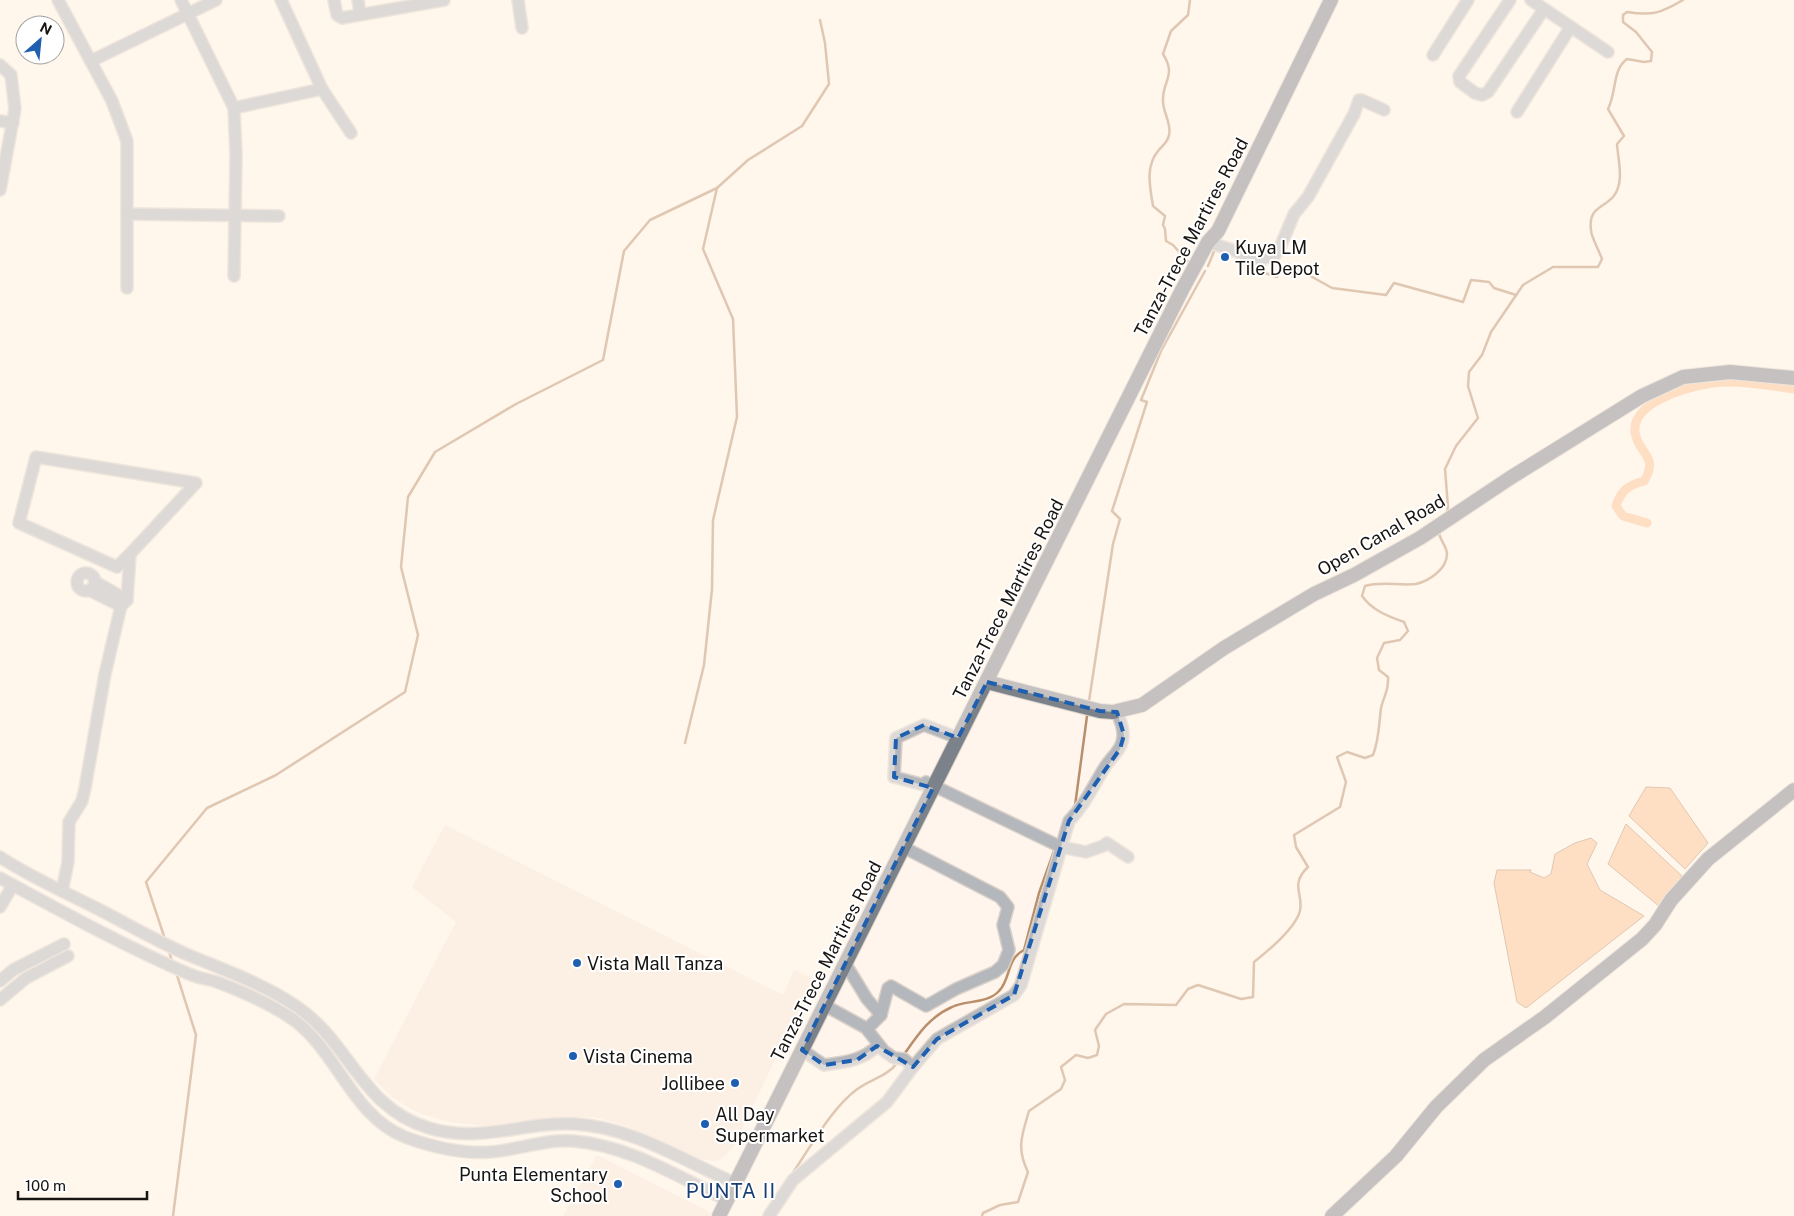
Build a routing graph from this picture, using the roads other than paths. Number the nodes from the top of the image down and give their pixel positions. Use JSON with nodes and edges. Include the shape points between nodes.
{"nodes":[{"id":1,"x":58,"y":0,"type":"edge"},
{"id":2,"x":181,"y":0,"type":"edge"},
{"id":3,"x":216,"y":0,"type":"edge"},
{"id":4,"x":281,"y":0,"type":"edge"},
{"id":5,"x":334,"y":0,"type":"edge"},
{"id":6,"x":358,"y":0,"type":"edge"},
{"id":7,"x":442,"y":0,"type":"edge"},
{"id":8,"x":518,"y":0,"type":"edge"},
{"id":9,"x":1331,"y":0,"type":"edge"},
{"id":10,"x":1468,"y":0,"type":"edge"},
{"id":11,"x":1510,"y":0,"type":"edge"},
{"id":12,"x":1532,"y":0,"type":"edge"},
{"id":13,"x":422,"y":2,"type":"edge"},
{"id":14,"x":400,"y":4,"type":"edge"},
{"id":15,"x":1544,"y":9,"type":"junction"},
{"id":16,"x":188,"y":14,"type":"junction"},
{"id":17,"x":360,"y":14,"type":"junction"},
{"id":18,"x":522,"y":28,"type":"dead end"},
{"id":19,"x":1570,"y":28,"type":"junction"},
{"id":20,"x":1608,"y":52,"type":"dead end"},
{"id":21,"x":1432,"y":55,"type":"dead end"},
{"id":22,"x":91,"y":61,"type":"junction"},
{"id":23,"x":0,"y":65,"type":"edge"},
{"id":24,"x":322,"y":89,"type":"junction"},
{"id":25,"x":234,"y":108,"type":"junction"},
{"id":26,"x":1384,"y":110,"type":"dead end"},
{"id":27,"x":1516,"y":112,"type":"dead end"},
{"id":28,"x":0,"y":121,"type":"edge"},
{"id":29,"x":13,"y":124,"type":"junction"},
{"id":30,"x":351,"y":133,"type":"dead end"},
{"id":31,"x":4,"y":148,"type":"edge"},
{"id":32,"x":0,"y":190,"type":"edge"},
{"id":33,"x":127,"y":214,"type":"junction"},
{"id":34,"x":234,"y":215,"type":"junction"},
{"id":35,"x":279,"y":216,"type":"dead end"},
{"id":36,"x":1205,"y":248,"type":"junction"},
{"id":37,"x":234,"y":276,"type":"dead end"},
{"id":38,"x":126,"y":288,"type":"dead end"},
{"id":39,"x":1794,"y":378,"type":"edge"},
{"id":40,"x":130,"y":554,"type":"junction"},
{"id":41,"x":98,"y":558,"type":"junction"},
{"id":42,"x":124,"y":603,"type":"junction"},
{"id":43,"x":987,"y":682,"type":"junction"},
{"id":44,"x":1117,"y":712,"type":"junction"},
{"id":45,"x":958,"y":738,"type":"junction"},
{"id":46,"x":934,"y":786,"type":"junction"},
{"id":47,"x":1794,"y":790,"type":"edge"},
{"id":48,"x":904,"y":847,"type":"junction"},
{"id":49,"x":1061,"y":847,"type":"junction"},
{"id":50,"x":1128,"y":857,"type":"dead end"},
{"id":51,"x":0,"y":858,"type":"edge"},
{"id":52,"x":0,"y":878,"type":"edge"},
{"id":53,"x":13,"y":885,"type":"junction"},
{"id":54,"x":62,"y":891,"type":"junction"},
{"id":55,"x":0,"y":907,"type":"edge"},
{"id":56,"x":64,"y":944,"type":"dead end"},
{"id":57,"x":68,"y":956,"type":"dead end"},
{"id":58,"x":845,"y":963,"type":"junction"},
{"id":59,"x":0,"y":981,"type":"edge"},
{"id":60,"x":0,"y":1000,"type":"edge"},
{"id":61,"x":824,"y":1005,"type":"junction"},
{"id":62,"x":881,"y":1015,"type":"junction"},
{"id":63,"x":867,"y":1029,"type":"junction"},
{"id":64,"x":879,"y":1044,"type":"junction"},
{"id":65,"x":802,"y":1050,"type":"junction"},
{"id":66,"x":904,"y":1061,"type":"junction"},
{"id":67,"x":354,"y":1070,"type":"junction"},
{"id":68,"x":344,"y":1078,"type":"junction"},
{"id":69,"x":735,"y":1183,"type":"junction"},
{"id":70,"x":727,"y":1200,"type":"junction"},
{"id":71,"x":719,"y":1216,"type":"edge"},
{"id":72,"x":769,"y":1216,"type":"edge"},
{"id":73,"x":1332,"y":1216,"type":"edge"}],
"edges":[{"from":1,"to":22,"type":"street"},
{"from":2,"to":16,"type":"street"},
{"from":3,"to":16,"type":"street"},
{"from":4,"to":24,"type":"street"},
{"from":5,"to":17,"type":"street","via":[[338,17]]},
{"from":6,"to":17,"type":"street"},
{"from":7,"to":13,"type":"street"},
{"from":8,"to":18,"type":"street"},
{"from":9,"to":36,"type":"main road","name":"Tanza-Trece Martires Road","via":[[1218,231]]},
{"from":10,"to":21,"type":"street"},
{"from":11,"to":15,"type":"street","via":[[1459,76],[1460,82],[1475,93],[1482,95],[1488,92]]},
{"from":12,"to":15,"type":"street"},
{"from":13,"to":14,"type":"street"},
{"from":14,"to":17,"type":"street"},
{"from":15,"to":19,"type":"street"},
{"from":16,"to":22,"type":"street"},
{"from":16,"to":25,"type":"street"},
{"from":19,"to":20,"type":"street"},
{"from":19,"to":27,"type":"street"},
{"from":22,"to":33,"type":"street","via":[[112,101],[127,140]]},
{"from":23,"to":29,"type":"street","via":[[11,75],[15,109]]},
{"from":24,"to":25,"type":"street"},
{"from":24,"to":30,"type":"street"},
{"from":25,"to":34,"type":"street"},
{"from":26,"to":36,"type":"street","via":[[1359,100],[1308,197],[1294,214],[1274,256],[1259,259]]},
{"from":28,"to":29,"type":"street"},
{"from":29,"to":31,"type":"street"},
{"from":31,"to":32,"type":"street"},
{"from":33,"to":34,"type":"street"},
{"from":33,"to":38,"type":"street"},
{"from":34,"to":35,"type":"street"},
{"from":34,"to":37,"type":"street"},
{"from":36,"to":43,"type":"main road","name":"Tanza-Trece Martires Road"},
{"from":39,"to":44,"type":"main road","name":"Open Canal Road","via":[[1720,373],[1683,377],[1642,396],[1420,538],[1314,594],[1224,648],[1142,705]]},
{"from":40,"to":41,"type":"street","via":[[117,567]]},
{"from":40,"to":41,"type":"street","via":[[196,483],[36,457],[18,522]]},
{"from":40,"to":42,"type":"street"},
{"from":41,"to":42,"type":"street","via":[[91,582]]},
{"from":42,"to":54,"type":"street","via":[[105,674],[82,800],[69,822],[68,862]]},
{"from":43,"to":44,"type":"main road","name":"Open Canal Road","via":[[1100,711]]},
{"from":43,"to":45,"type":"main road","name":"Tanza-Trece Martires Road"},
{"from":44,"to":49,"type":"street","via":[[1124,735],[1120,749],[1105,767],[1083,805],[1068,821]]},
{"from":45,"to":46,"type":"main road","name":"Tanza-Trece Martires Road"},
{"from":45,"to":46,"type":"street","via":[[924,725],[896,738],[894,777]]},
{"from":46,"to":48,"type":"main road","name":"Tanza-Trece Martires Road"},
{"from":46,"to":49,"type":"street"},
{"from":47,"to":73,"type":"main road","via":[[1708,859],[1642,939],[1545,1017],[1484,1060],[1436,1107],[1396,1156]]},
{"from":48,"to":58,"type":"main road","name":"Tanza-Trece Martires Road"},
{"from":48,"to":62,"type":"street","via":[[1000,897],[1008,908],[1003,925],[1009,950],[1007,959],[995,972],[926,1006],[891,986]]},
{"from":49,"to":50,"type":"street","via":[[1092,851],[1107,842]]},
{"from":49,"to":66,"type":"street","via":[[1021,985],[1014,995]]},
{"from":51,"to":54,"type":"street"},
{"from":52,"to":53,"type":"street"},
{"from":53,"to":55,"type":"street"},
{"from":53,"to":68,"type":"street","via":[[158,960],[241,991],[289,1016],[316,1039]]},
{"from":54,"to":67,"type":"street","via":[[185,954],[247,978],[295,1005],[325,1030]]},
{"from":56,"to":59,"type":"street","via":[[20,966]]},
{"from":57,"to":60,"type":"street","via":[[26,978]]},
{"from":58,"to":61,"type":"main road","name":"Tanza-Trece Martires Road"},
{"from":58,"to":62,"type":"street"},
{"from":61,"to":63,"type":"street"},
{"from":61,"to":65,"type":"main road","name":"Tanza-Trece Martires Road"},
{"from":62,"to":63,"type":"street"},
{"from":63,"to":64,"type":"street"},
{"from":64,"to":65,"type":"street","via":[[857,1060],[824,1065]]},
{"from":64,"to":66,"type":"street"},
{"from":65,"to":69,"type":"main road","name":"Tanza-Trece Martires Road"},
{"from":66,"to":72,"type":"street","via":[[887,1102],[793,1180]]},
{"from":67,"to":68,"type":"street"},
{"from":67,"to":69,"type":"street","via":[[390,1110],[430,1129],[488,1134],[550,1124],[597,1126],[625,1134]]},
{"from":68,"to":70,"type":"street","via":[[382,1123],[402,1136],[424,1144],[444,1149],[490,1152],[551,1142],[594,1144],[643,1159]]},
{"from":69,"to":70,"type":"main road","name":"Tanza-Trece Martires Road"},
{"from":70,"to":71,"type":"main road","name":"Tanza-Trece Martires Road"}]}
